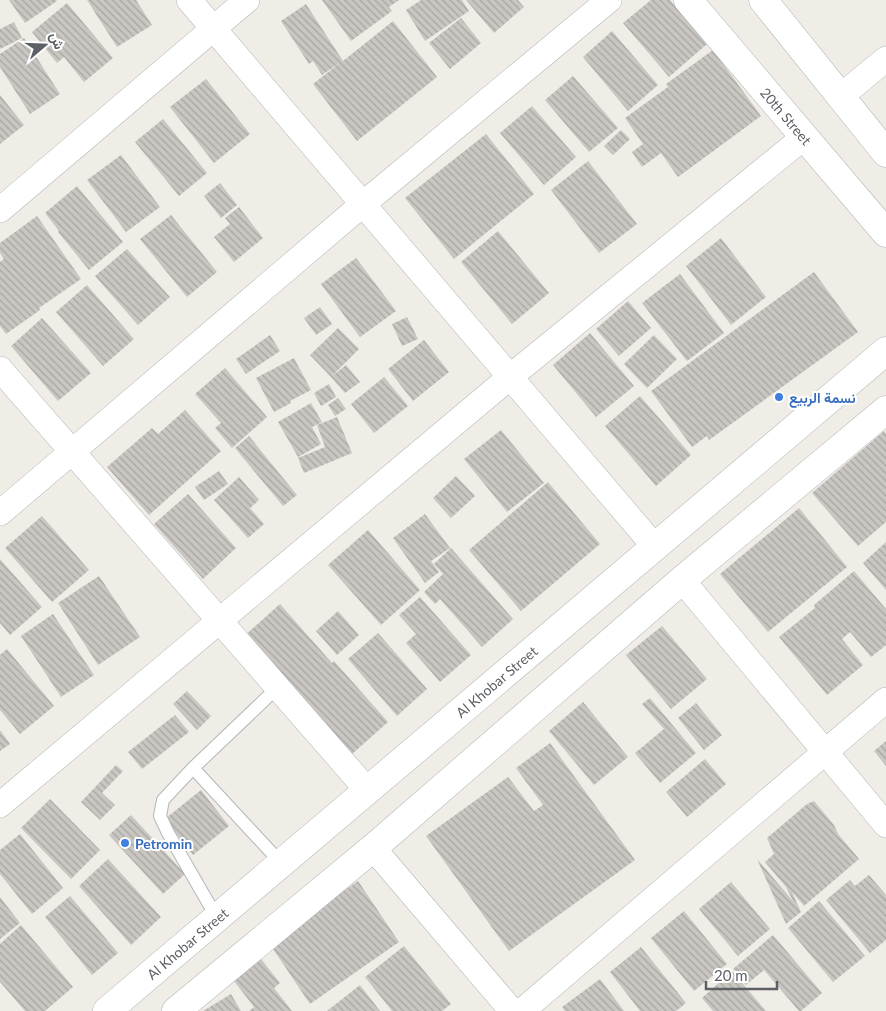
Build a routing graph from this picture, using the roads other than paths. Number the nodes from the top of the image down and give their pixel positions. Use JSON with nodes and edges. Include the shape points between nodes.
{"nodes":[{"id":1,"x":189,"y":0,"type":"edge"},
{"id":2,"x":247,"y":0,"type":"edge"},
{"id":3,"x":609,"y":0,"type":"edge"},
{"id":4,"x":688,"y":0,"type":"edge"},
{"id":5,"x":763,"y":0,"type":"edge"},
{"id":6,"x":213,"y":28,"type":"junction"},
{"id":7,"x":886,"y":59,"type":"edge"},
{"id":8,"x":841,"y":96,"type":"junction"},
{"id":9,"x":804,"y":137,"type":"junction"},
{"id":10,"x":886,"y":153,"type":"edge"},
{"id":11,"x":363,"y":204,"type":"junction"},
{"id":12,"x":0,"y":210,"type":"edge"},
{"id":13,"x":886,"y":233,"type":"edge"},
{"id":14,"x":886,"y":351,"type":"edge"},
{"id":15,"x":0,"y":369,"type":"edge"},
{"id":16,"x":510,"y":377,"type":"junction"},
{"id":17,"x":886,"y":410,"type":"edge"},
{"id":18,"x":72,"y":452,"type":"junction"},
{"id":19,"x":0,"y":513,"type":"edge"},
{"id":20,"x":655,"y":547,"type":"junction"},
{"id":21,"x":682,"y":580,"type":"junction"},
{"id":22,"x":220,"y":620,"type":"junction"},
{"id":23,"x":278,"y":688,"type":"junction"},
{"id":24,"x":886,"y":700,"type":"edge"},
{"id":25,"x":825,"y":752,"type":"junction"},
{"id":26,"x":193,"y":768,"type":"junction"},
{"id":27,"x":368,"y":791,"type":"junction"},
{"id":28,"x":0,"y":805,"type":"edge"},
{"id":29,"x":886,"y":825,"type":"edge"},
{"id":30,"x":373,"y":848,"type":"junction"},
{"id":31,"x":282,"y":864,"type":"junction"},
{"id":32,"x":217,"y":918,"type":"junction"},
{"id":33,"x":107,"y":1011,"type":"edge"},
{"id":34,"x":176,"y":1011,"type":"edge"},
{"id":35,"x":512,"y":1011,"type":"edge"},
{"id":36,"x":522,"y":1011,"type":"edge"}],
"edges":[{"from":1,"to":6,"type":"street"},
{"from":2,"to":6,"type":"street"},
{"from":3,"to":11,"type":"street"},
{"from":4,"to":9,"type":"street","name":"20th Street"},
{"from":5,"to":8,"type":"street"},
{"from":6,"to":11,"type":"street"},
{"from":6,"to":12,"type":"street"},
{"from":7,"to":8,"type":"street"},
{"from":8,"to":10,"type":"street"},
{"from":9,"to":13,"type":"street","name":"20th Street"},
{"from":9,"to":16,"type":"street"},
{"from":11,"to":16,"type":"street"},
{"from":11,"to":18,"type":"street"},
{"from":14,"to":20,"type":"street","name":"Al Khobar Street"},
{"from":15,"to":18,"type":"street"},
{"from":16,"to":20,"type":"street"},
{"from":16,"to":22,"type":"street"},
{"from":17,"to":21,"type":"street"},
{"from":18,"to":19,"type":"street"},
{"from":18,"to":22,"type":"street"},
{"from":20,"to":27,"type":"street","name":"Al Khobar Street"},
{"from":21,"to":25,"type":"street"},
{"from":21,"to":30,"type":"street"},
{"from":22,"to":23,"type":"street"},
{"from":22,"to":28,"type":"street"},
{"from":23,"to":26,"type":"lane"},
{"from":23,"to":27,"type":"street"},
{"from":24,"to":25,"type":"street"},
{"from":25,"to":29,"type":"street"},
{"from":25,"to":36,"type":"street"},
{"from":26,"to":31,"type":"lane"},
{"from":26,"to":32,"type":"lane","via":[[162,800],[160,816]]},
{"from":27,"to":31,"type":"street","name":"Al Khobar Street"},
{"from":30,"to":34,"type":"street"},
{"from":30,"to":35,"type":"street"},
{"from":31,"to":32,"type":"street","name":"Al Khobar Street"},
{"from":32,"to":33,"type":"street","name":"Al Khobar Street"}]}
